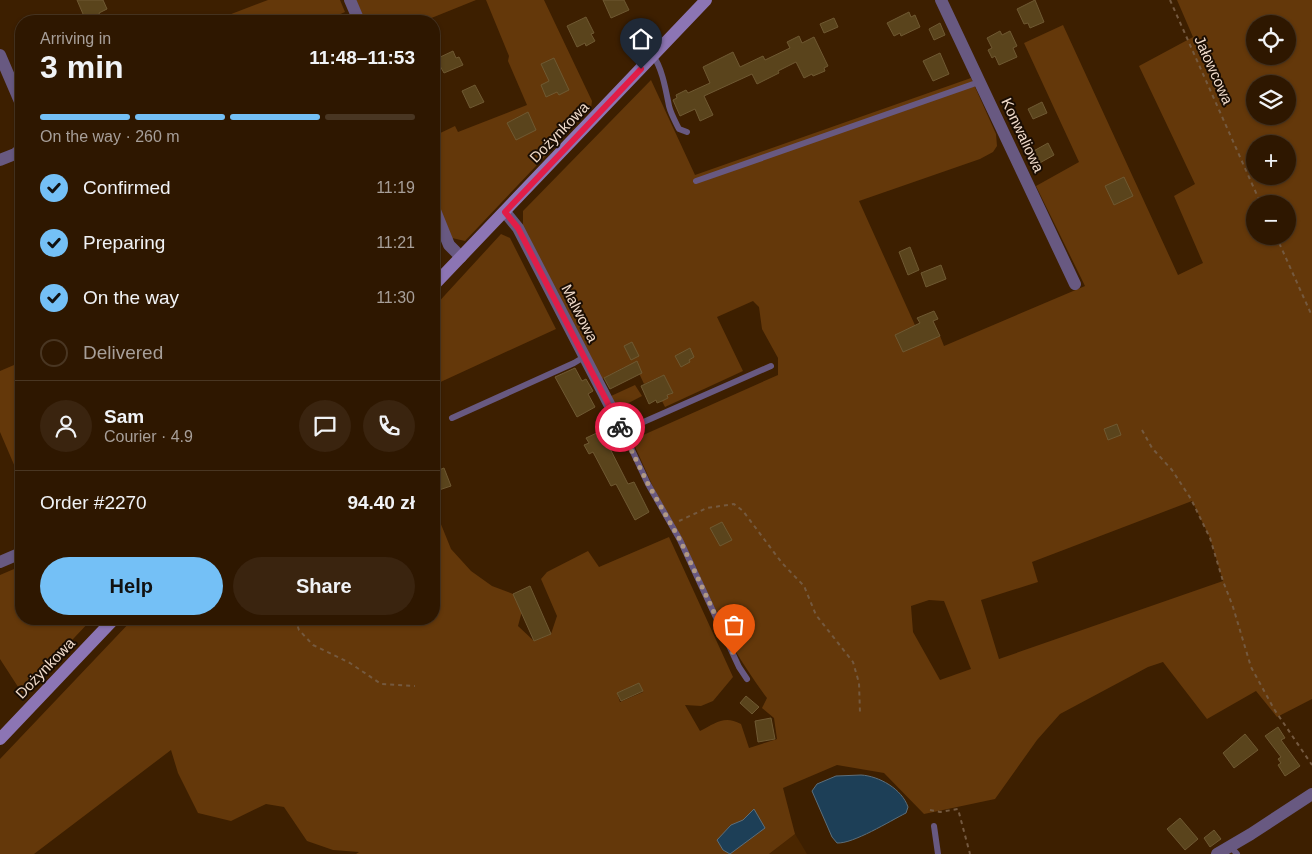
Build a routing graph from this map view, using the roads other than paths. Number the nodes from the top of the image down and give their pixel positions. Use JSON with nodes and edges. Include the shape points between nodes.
{"nodes":[{"id":1,"x":350,"y":0,"type":"edge"},
{"id":2,"x":706,"y":0,"type":"edge"},
{"id":3,"x":941,"y":0,"type":"edge"},
{"id":4,"x":356,"y":15,"type":"edge"},
{"id":5,"x":0,"y":55,"type":"edge"},
{"id":6,"x":653,"y":56,"type":"junction"},
{"id":7,"x":980,"y":82,"type":"junction"},
{"id":8,"x":15,"y":90,"type":"edge"},
{"id":9,"x":687,"y":132,"type":"dead end"},
{"id":10,"x":15,"y":154,"type":"edge"},
{"id":11,"x":0,"y":160,"type":"edge"},
{"id":12,"x":696,"y":181,"type":"dead end"},
{"id":13,"x":505,"y":212,"type":"junction"},
{"id":14,"x":440,"y":223,"type":"edge"},
{"id":15,"x":461,"y":257,"type":"junction"},
{"id":16,"x":440,"y":279,"type":"edge"},
{"id":17,"x":1075,"y":284,"type":"dead end"},
{"id":18,"x":584,"y":357,"type":"junction"},
{"id":19,"x":771,"y":366,"type":"dead end"},
{"id":20,"x":452,"y":418,"type":"dead end"},
{"id":21,"x":623,"y":431,"type":"junction"},
{"id":22,"x":15,"y":556,"type":"edge"},
{"id":23,"x":0,"y":562,"type":"edge"},
{"id":24,"x":108,"y":625,"type":"edge"},
{"id":25,"x":747,"y":679,"type":"dead end"},
{"id":26,"x":0,"y":739,"type":"edge"},
{"id":27,"x":1312,"y":794,"type":"edge"},
{"id":28,"x":934,"y":826,"type":"dead end"},
{"id":29,"x":1234,"y":850,"type":"edge"},
{"id":30,"x":938,"y":854,"type":"edge"},
{"id":31,"x":1217,"y":854,"type":"edge"}],
"edges":[{"from":1,"to":4,"type":"street"},
{"from":2,"to":6,"type":"street","name":"Dożynkowa"},
{"from":3,"to":7,"type":"street","name":"Konwaliowa"},
{"from":5,"to":8,"type":"street"},
{"from":6,"to":9,"type":"lane","via":[[660,64],[670,108],[679,128]]},
{"from":6,"to":13,"type":"street","name":"Dożynkowa"},
{"from":7,"to":12,"type":"lane"},
{"from":7,"to":17,"type":"street","name":"Konwaliowa"},
{"from":10,"to":11,"type":"street"},
{"from":13,"to":15,"type":"street","name":"Dożynkowa"},
{"from":13,"to":18,"type":"street","name":"Malwowa","via":[[518,228]]},
{"from":14,"to":15,"type":"street","via":[[449,245]]},
{"from":15,"to":16,"type":"street","name":"Dożynkowa"},
{"from":18,"to":20,"type":"lane"},
{"from":18,"to":21,"type":"street","name":"Malwowa"},
{"from":19,"to":21,"type":"lane"},
{"from":21,"to":25,"type":"lane"},
{"from":22,"to":23,"type":"street"},
{"from":24,"to":26,"type":"street","name":"Dożynkowa"},
{"from":27,"to":29,"type":"street"},
{"from":28,"to":30,"type":"lane"},
{"from":29,"to":31,"type":"street"}]}
